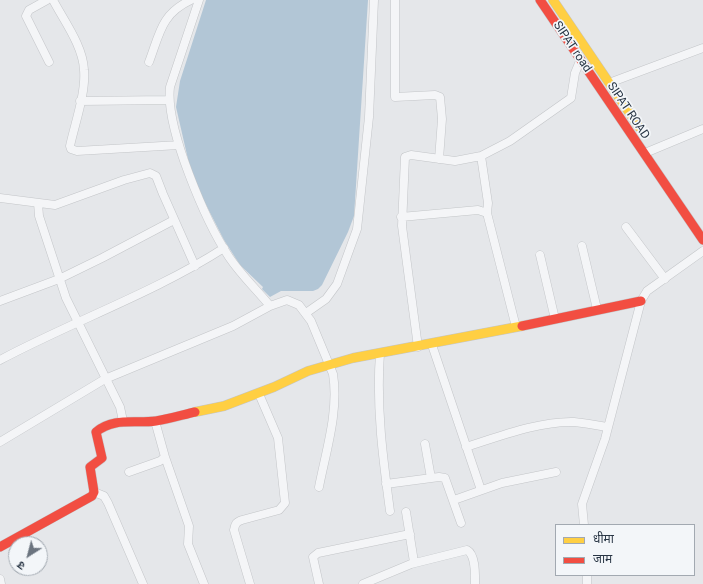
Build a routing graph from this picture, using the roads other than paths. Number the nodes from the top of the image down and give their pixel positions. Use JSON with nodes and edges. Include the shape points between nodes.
{"nodes":[{"id":1,"x":47,"y":0,"type":"edge"},
{"id":2,"x":53,"y":0,"type":"edge"},
{"id":3,"x":192,"y":0,"type":"edge"},
{"id":4,"x":199,"y":0,"type":"edge"},
{"id":5,"x":374,"y":0,"type":"edge"},
{"id":6,"x":395,"y":0,"type":"edge"},
{"id":7,"x":540,"y":0,"type":"edge"},
{"id":8,"x":553,"y":0,"type":"edge"},
{"id":9,"x":178,"y":3,"type":"edge"},
{"id":10,"x":577,"y":35,"type":"junction"},
{"id":11,"x":568,"y":42,"type":"junction"},
{"id":12,"x":703,"y":48,"type":"edge"},
{"id":13,"x":580,"y":61,"type":"junction"},
{"id":14,"x":49,"y":62,"type":"dead end"},
{"id":15,"x":149,"y":62,"type":"dead end"},
{"id":16,"x":609,"y":82,"type":"junction"},
{"id":17,"x":169,"y":100,"type":"junction"},
{"id":18,"x":80,"y":101,"type":"junction"},
{"id":19,"x":703,"y":129,"type":"edge"},
{"id":20,"x":179,"y":145,"type":"junction"},
{"id":21,"x":652,"y":146,"type":"junction"},
{"id":22,"x":645,"y":153,"type":"junction"},
{"id":23,"x":481,"y":156,"type":"junction"},
{"id":24,"x":439,"y":159,"type":"junction"},
{"id":25,"x":0,"y":198,"type":"edge"},
{"id":26,"x":38,"y":203,"type":"junction"},
{"id":27,"x":487,"y":213,"type":"junction"},
{"id":28,"x":401,"y":217,"type":"junction"},
{"id":29,"x":174,"y":220,"type":"junction"},
{"id":30,"x":626,"y":226,"type":"dead end"},
{"id":31,"x":703,"y":240,"type":"edge"},
{"id":32,"x":582,"y":246,"type":"dead end"},
{"id":33,"x":224,"y":248,"type":"junction"},
{"id":34,"x":703,"y":251,"type":"edge"},
{"id":35,"x":540,"y":255,"type":"dead end"},
{"id":36,"x":195,"y":266,"type":"junction"},
{"id":37,"x":665,"y":278,"type":"junction"},
{"id":38,"x":59,"y":279,"type":"junction"},
{"id":39,"x":0,"y":301,"type":"edge"},
{"id":40,"x":641,"y":301,"type":"junction"},
{"id":41,"x":270,"y":306,"type":"junction"},
{"id":42,"x":597,"y":309,"type":"junction"},
{"id":43,"x":306,"y":313,"type":"junction"},
{"id":44,"x":555,"y":319,"type":"junction"},
{"id":45,"x":76,"y":322,"type":"junction"},
{"id":46,"x":516,"y":327,"type":"junction"},
{"id":47,"x":432,"y":345,"type":"junction"},
{"id":48,"x":418,"y":347,"type":"junction"},
{"id":49,"x":380,"y":353,"type":"junction"},
{"id":50,"x":0,"y":360,"type":"edge"},
{"id":51,"x":330,"y":364,"type":"junction"},
{"id":52,"x":105,"y":379,"type":"junction"},
{"id":53,"x":259,"y":394,"type":"junction"},
{"id":54,"x":123,"y":421,"type":"junction"},
{"id":55,"x":155,"y":421,"type":"junction"},
{"id":56,"x":607,"y":427,"type":"junction"},
{"id":57,"x":0,"y":442,"type":"edge"},
{"id":58,"x":425,"y":444,"type":"dead end"},
{"id":59,"x":466,"y":447,"type":"junction"},
{"id":60,"x":165,"y":457,"type":"junction"},
{"id":61,"x":129,"y":472,"type":"dead end"},
{"id":62,"x":556,"y":472,"type":"dead end"},
{"id":63,"x":431,"y":478,"type":"junction"},
{"id":64,"x":386,"y":484,"type":"junction"},
{"id":65,"x":319,"y":487,"type":"dead end"},
{"id":66,"x":481,"y":490,"type":"junction"},
{"id":67,"x":94,"y":492,"type":"junction"},
{"id":68,"x":454,"y":500,"type":"junction"},
{"id":69,"x":390,"y":511,"type":"dead end"},
{"id":70,"x":406,"y":512,"type":"dead end"},
{"id":71,"x":462,"y":523,"type":"dead end"},
{"id":72,"x":584,"y":524,"type":"edge"},
{"id":73,"x":410,"y":534,"type":"junction"},
{"id":74,"x":0,"y":547,"type":"edge"},
{"id":75,"x":414,"y":562,"type":"junction"},
{"id":76,"x":0,"y":579,"type":"edge"},
{"id":77,"x":142,"y":583,"type":"edge"},
{"id":78,"x":1,"y":584,"type":"edge"},
{"id":79,"x":204,"y":584,"type":"edge"},
{"id":80,"x":250,"y":584,"type":"edge"},
{"id":81,"x":319,"y":584,"type":"edge"},
{"id":82,"x":363,"y":584,"type":"edge"},
{"id":83,"x":475,"y":584,"type":"edge"}],
"edges":[{"from":1,"to":14,"type":"street","via":[[29,10],[26,16]]},
{"from":2,"to":18,"type":"street","via":[[83,60],[84,84]]},
{"from":3,"to":9,"type":"street"},
{"from":4,"to":17,"type":"street","via":[[170,87]]},
{"from":5,"to":43,"type":"street","via":[[369,117],[357,230],[333,292]]},
{"from":6,"to":24,"type":"street","via":[[395,97],[435,95],[440,98],[442,119]]},
{"from":7,"to":11,"type":"main road","name":"SIPAT road"},
{"from":8,"to":10,"type":"main road","name":"SIPAT ROAD"},
{"from":9,"to":15,"type":"street","via":[[164,22]]},
{"from":10,"to":11,"type":"main road"},
{"from":10,"to":16,"type":"main road","name":"SIPAT ROAD"},
{"from":11,"to":13,"type":"main road","name":"SIPAT road"},
{"from":12,"to":16,"type":"street"},
{"from":13,"to":22,"type":"main road","name":"SIPAT road"},
{"from":13,"to":23,"type":"street","via":[[575,73],[573,94],[567,102],[510,141]]},
{"from":16,"to":21,"type":"main road","name":"SIPAT ROAD"},
{"from":17,"to":18,"type":"street"},
{"from":17,"to":20,"type":"street"},
{"from":18,"to":20,"type":"street","via":[[70,146],[74,150]]},
{"from":19,"to":21,"type":"street"},
{"from":20,"to":33,"type":"street","via":[[198,195]]},
{"from":21,"to":22,"type":"street"},
{"from":22,"to":31,"type":"main road","name":"SIPAT ROAD"},
{"from":23,"to":24,"type":"street","via":[[455,161]]},
{"from":23,"to":27,"type":"street","via":[[488,203]]},
{"from":24,"to":28,"type":"street","via":[[410,155],[405,157]]},
{"from":25,"to":26,"type":"street"},
{"from":26,"to":29,"type":"street","via":[[63,203],[150,173],[156,176]]},
{"from":26,"to":38,"type":"street","via":[[38,216]]},
{"from":27,"to":28,"type":"street","via":[[478,210]]},
{"from":27,"to":46,"type":"street"},
{"from":28,"to":48,"type":"street"},
{"from":29,"to":36,"type":"street"},
{"from":29,"to":38,"type":"street"},
{"from":30,"to":37,"type":"street"},
{"from":32,"to":42,"type":"street"},
{"from":33,"to":36,"type":"street"},
{"from":33,"to":41,"type":"street"},
{"from":34,"to":37,"type":"street"},
{"from":35,"to":44,"type":"street"},
{"from":36,"to":45,"type":"street"},
{"from":37,"to":40,"type":"street","via":[[647,291]]},
{"from":38,"to":39,"type":"street"},
{"from":38,"to":45,"type":"street"},
{"from":40,"to":42,"type":"main road"},
{"from":40,"to":56,"type":"street"},
{"from":41,"to":43,"type":"street","via":[[288,300],[299,305]]},
{"from":41,"to":52,"type":"street","via":[[232,326]]},
{"from":42,"to":44,"type":"main road"},
{"from":43,"to":51,"type":"street"},
{"from":44,"to":46,"type":"main road"},
{"from":45,"to":50,"type":"street"},
{"from":45,"to":52,"type":"street"},
{"from":46,"to":47,"type":"main road"},
{"from":47,"to":48,"type":"main road"},
{"from":47,"to":59,"type":"street"},
{"from":48,"to":49,"type":"main road"},
{"from":49,"to":51,"type":"main road"},
{"from":49,"to":64,"type":"street","via":[[378,390]]},
{"from":51,"to":53,"type":"main road","via":[[308,371]]},
{"from":51,"to":65,"type":"street","via":[[335,384]]},
{"from":52,"to":54,"type":"street","via":[[120,407]]},
{"from":52,"to":57,"type":"street"},
{"from":53,"to":55,"type":"main road","via":[[224,406]]},
{"from":53,"to":80,"type":"street","via":[[278,438],[285,503],[279,510],[242,520],[234,525]]},
{"from":54,"to":55,"type":"main road"},
{"from":54,"to":67,"type":"main road","via":[[102,427],[96,432],[102,458],[90,467]]},
{"from":55,"to":60,"type":"street"},
{"from":56,"to":59,"type":"street","via":[[574,422],[560,423],[511,433]]},
{"from":56,"to":72,"type":"street","via":[[582,504]]},
{"from":58,"to":63,"type":"street"},
{"from":59,"to":66,"type":"street"},
{"from":60,"to":61,"type":"street"},
{"from":60,"to":79,"type":"street","via":[[189,526],[188,544]]},
{"from":62,"to":66,"type":"street","via":[[524,477]]},
{"from":63,"to":64,"type":"street"},
{"from":63,"to":68,"type":"street","via":[[445,478]]},
{"from":64,"to":69,"type":"street"},
{"from":66,"to":68,"type":"street"},
{"from":67,"to":74,"type":"main road","via":[[89,498]]},
{"from":67,"to":77,"type":"street","via":[[104,496],[108,503]]},
{"from":68,"to":71,"type":"street"},
{"from":70,"to":73,"type":"street"},
{"from":73,"to":75,"type":"street"},
{"from":73,"to":81,"type":"street","via":[[318,553],[313,557]]},
{"from":75,"to":82,"type":"street"},
{"from":75,"to":83,"type":"street","via":[[466,550],[471,555]]},
{"from":76,"to":78,"type":"street"}]}
